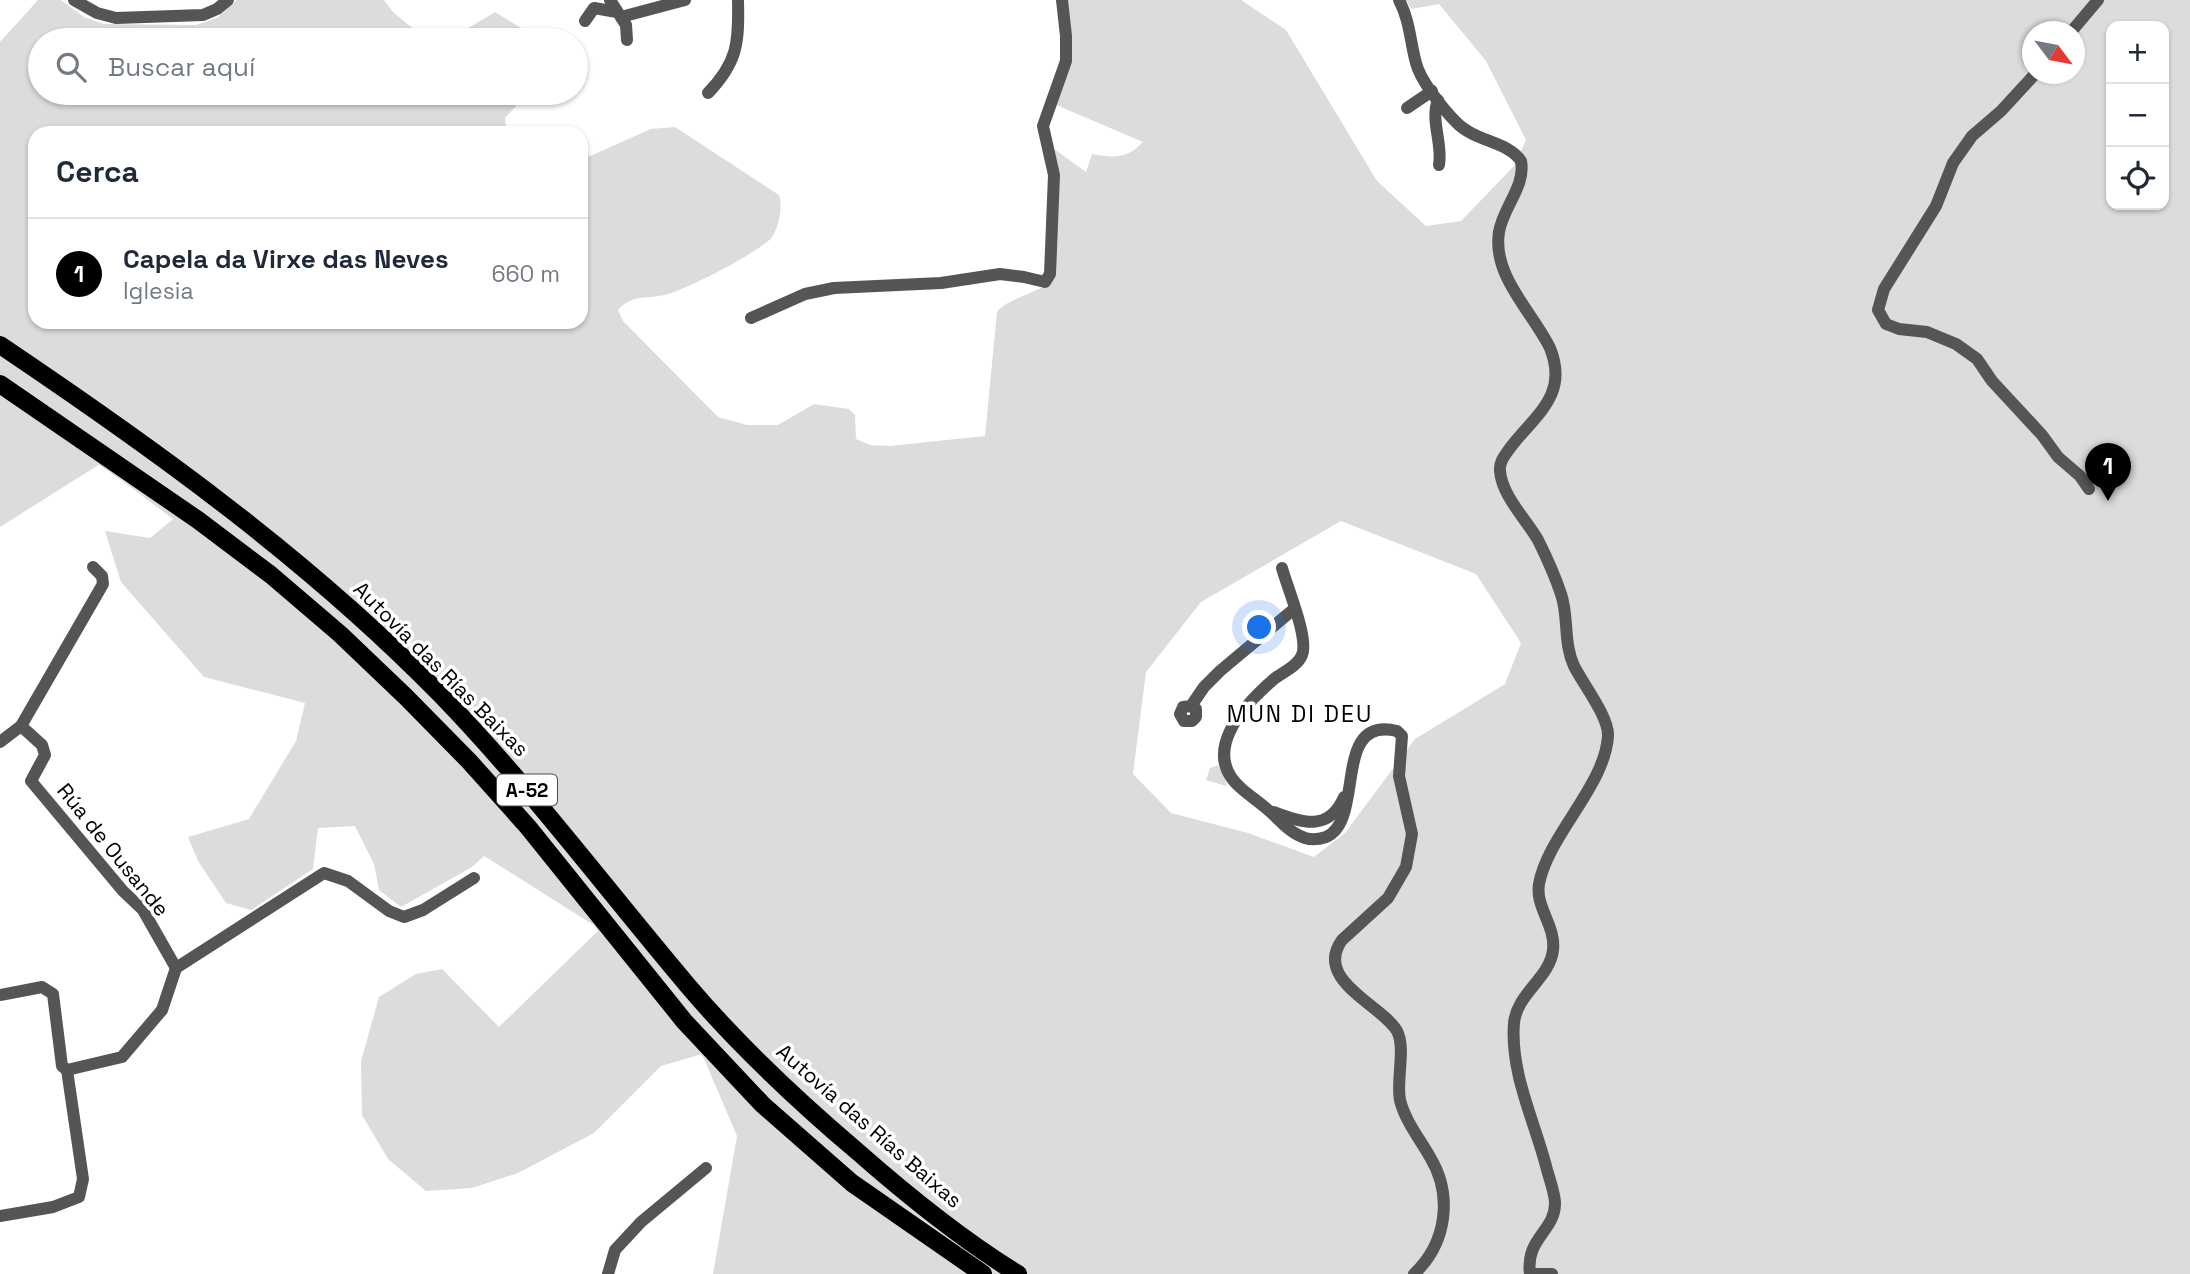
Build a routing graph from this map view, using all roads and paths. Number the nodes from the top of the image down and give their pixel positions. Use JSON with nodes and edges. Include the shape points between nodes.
{"nodes":[{"id":1,"x":74,"y":0,"type":"edge"},
{"id":2,"x":228,"y":0,"type":"edge"},
{"id":3,"x":610,"y":0,"type":"edge"},
{"id":4,"x":685,"y":0,"type":"edge"},
{"id":5,"x":738,"y":0,"type":"edge"},
{"id":6,"x":1062,"y":0,"type":"edge"},
{"id":7,"x":1399,"y":0,"type":"edge"},
{"id":8,"x":2098,"y":0,"type":"edge"},
{"id":9,"x":619,"y":15,"type":"junction"},
{"id":10,"x":585,"y":21,"type":"dead end"},
{"id":11,"x":2080,"y":21,"type":"edge"},
{"id":12,"x":627,"y":40,"type":"dead end"},
{"id":13,"x":2026,"y":84,"type":"edge"},
{"id":14,"x":708,"y":93,"type":"dead end"},
{"id":15,"x":1435,"y":96,"type":"junction"},
{"id":16,"x":1407,"y":108,"type":"dead end"},
{"id":17,"x":1439,"y":165,"type":"dead end"},
{"id":18,"x":751,"y":318,"type":"dead end"},
{"id":19,"x":0,"y":345,"type":"edge"},
{"id":20,"x":0,"y":384,"type":"edge"},
{"id":21,"x":2088,"y":489,"type":"dead end"},
{"id":22,"x":93,"y":567,"type":"dead end"},
{"id":23,"x":1282,"y":568,"type":"dead end"},
{"id":24,"x":1294,"y":609,"type":"junction"},
{"id":25,"x":1275,"y":625,"type":"junction"},
{"id":26,"x":1300,"y":626,"type":"junction"},
{"id":27,"x":1191,"y":706,"type":"dead end"},
{"id":28,"x":21,"y":726,"type":"junction"},
{"id":29,"x":0,"y":742,"type":"edge"},
{"id":30,"x":1349,"y":780,"type":"junction"},
{"id":31,"x":1268,"y":810,"type":"junction"},
{"id":32,"x":1320,"y":822,"type":"junction"},
{"id":33,"x":1325,"y":837,"type":"junction"},
{"id":34,"x":474,"y":878,"type":"dead end"},
{"id":35,"x":176,"y":968,"type":"junction"},
{"id":36,"x":0,"y":995,"type":"edge"},
{"id":37,"x":67,"y":1070,"type":"junction"},
{"id":38,"x":706,"y":1168,"type":"dead end"},
{"id":39,"x":0,"y":1216,"type":"edge"},
{"id":40,"x":608,"y":1274,"type":"edge"},
{"id":41,"x":983,"y":1274,"type":"edge"},
{"id":42,"x":1018,"y":1274,"type":"edge"},
{"id":43,"x":1414,"y":1274,"type":"edge"},
{"id":44,"x":1530,"y":1274,"type":"edge"},
{"id":45,"x":1552,"y":1274,"type":"edge"}],
"edges":[{"from":1,"to":2,"type":"street","via":[[116,18],[202,15]]},
{"from":3,"to":9,"type":"street"},
{"from":4,"to":9,"type":"street"},
{"from":5,"to":14,"type":"street","via":[[734,55],[726,73]]},
{"from":6,"to":18,"type":"street","via":[[1066,61],[1043,126],[1054,174],[1050,274],[1045,282],[1000,274],[834,288],[805,293]]},
{"from":7,"to":15,"type":"street","via":[[1408,20],[1417,67]]},
{"from":8,"to":11,"type":"street"},
{"from":9,"to":10,"type":"street","via":[[595,8]]},
{"from":9,"to":12,"type":"street"},
{"from":13,"to":21,"type":"street","via":[[1972,136],[1953,163],[1936,206],[1884,289],[1878,310],[1886,324],[1927,332],[1977,359]]},
{"from":15,"to":16,"type":"street"},
{"from":15,"to":17,"type":"street"},
{"from":15,"to":44,"type":"street","via":[[1466,131],[1507,148],[1521,160],[1521,178],[1500,228],[1500,257],[1550,348],[1557,377],[1546,405],[1504,457],[1500,470],[1503,485],[1539,542],[1557,585],[1569,655],[1608,731],[1602,762],[1539,882],[1539,901],[1553,939],[1553,955],[1514,1021],[1522,1090],[1555,1202],[1553,1217],[1531,1250]]},
{"from":19,"to":42,"type":"highway","name":"Autovía das Rías Baixas","number":"A-52","via":[[190,477],[383,638],[526,789],[748,1052],[902,1190]]},
{"from":20,"to":41,"type":"highway","number":"A-52","via":[[198,520],[340,634],[469,761],[684,1021],[763,1105],[852,1184]]},
{"from":22,"to":28,"type":"street","via":[[103,584]]},
{"from":23,"to":24,"type":"street"},
{"from":24,"to":25,"type":"street"},
{"from":24,"to":26,"type":"street"},
{"from":25,"to":26,"type":"street"},
{"from":25,"to":27,"type":"street","via":[[1220,671]]},
{"from":26,"to":31,"type":"street","via":[[1304,648],[1300,660],[1250,702],[1224,748],[1232,779]]},
{"from":28,"to":29,"type":"street"},
{"from":28,"to":35,"type":"street","name":"Rúa de Ousande","via":[[42,745],[45,755],[31,781],[143,910]]},
{"from":30,"to":32,"type":"street","via":[[1338,808]]},
{"from":30,"to":33,"type":"street","via":[[1342,820]]},
{"from":30,"to":43,"type":"street","via":[[1364,740],[1384,730],[1400,732],[1399,776],[1412,834],[1406,867],[1388,898],[1342,940],[1337,957],[1342,979],[1397,1031],[1401,1101],[1441,1181],[1440,1233]]},
{"from":31,"to":32,"type":"street","via":[[1304,822]]},
{"from":31,"to":33,"type":"street","via":[[1304,838]]},
{"from":32,"to":33,"type":"street"},
{"from":34,"to":35,"type":"street","via":[[404,917],[348,881],[324,873]]},
{"from":35,"to":37,"type":"street","via":[[162,1010],[122,1057]]},
{"from":36,"to":37,"type":"street","via":[[42,987],[53,994],[62,1066]]},
{"from":37,"to":39,"type":"street","via":[[83,1179],[79,1196],[54,1206]]},
{"from":38,"to":40,"type":"street","via":[[615,1250]]},
{"from":44,"to":45,"type":"street"}]}
